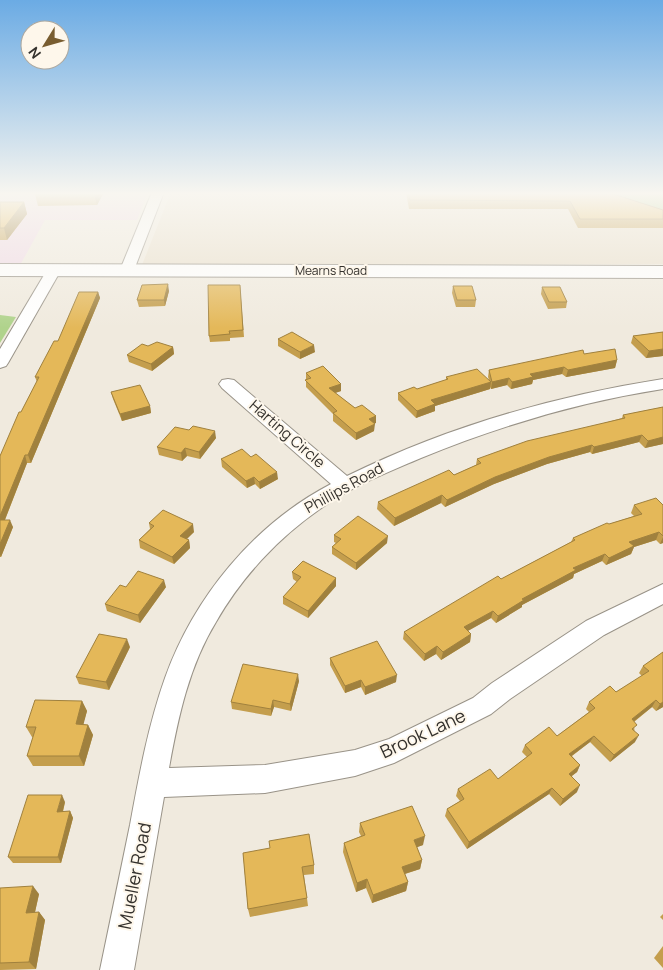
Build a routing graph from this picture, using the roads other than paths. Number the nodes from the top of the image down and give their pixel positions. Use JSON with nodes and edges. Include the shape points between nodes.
{"nodes":[{"id":1,"x":140,"y":237,"type":"edge"},
{"id":2,"x":0,"y":270,"type":"edge"},
{"id":3,"x":54,"y":270,"type":"junction"},
{"id":4,"x":127,"y":270,"type":"junction"},
{"id":5,"x":663,"y":272,"type":"edge"},
{"id":6,"x":0,"y":363,"type":"edge"},
{"id":7,"x":228,"y":384,"type":"dead end"},
{"id":8,"x":663,"y":384,"type":"edge"},
{"id":9,"x":345,"y":484,"type":"junction"},
{"id":10,"x":663,"y":594,"type":"edge"},
{"id":11,"x":152,"y":783,"type":"junction"},
{"id":12,"x":117,"y":970,"type":"edge"}],
"edges":[{"from":1,"to":4,"type":"street"},
{"from":2,"to":3,"type":"street","name":"Mearns Road"},
{"from":3,"to":4,"type":"street","name":"Mearns Road"},
{"from":3,"to":6,"type":"street"},
{"from":4,"to":5,"type":"street","name":"Mearns Road"},
{"from":7,"to":9,"type":"street","name":"Harting Circle"},
{"from":8,"to":9,"type":"street","name":"Phillips Road","via":[[512,419],[428,448]]},
{"from":9,"to":11,"type":"street","name":"Phillips Road","via":[[313,503],[274,534],[228,586],[199,628],[167,711]]},
{"from":10,"to":11,"type":"street","name":"Brook Lane","via":[[594,628],[482,706],[394,750],[355,763],[265,780]]},
{"from":11,"to":12,"type":"street","name":"Mueller Road"}]}
